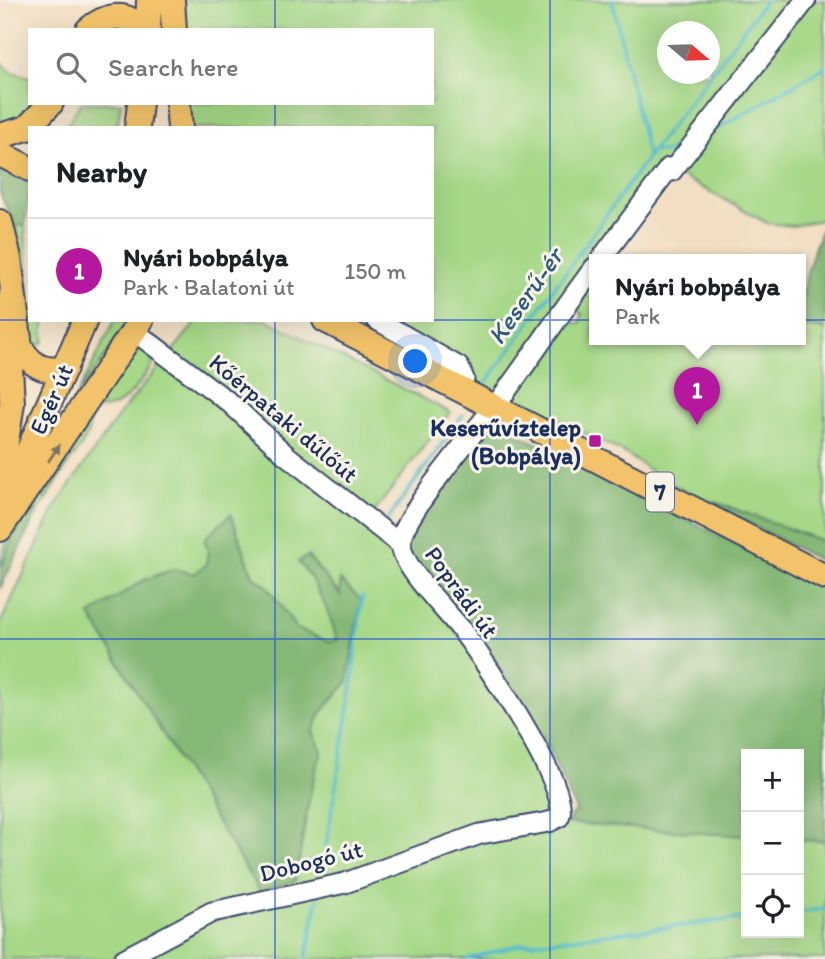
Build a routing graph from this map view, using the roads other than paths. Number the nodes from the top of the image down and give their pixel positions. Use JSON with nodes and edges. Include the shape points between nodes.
{"nodes":[{"id":1,"x":102,"y":0,"type":"edge"},
{"id":2,"x":149,"y":0,"type":"edge"},
{"id":3,"x":172,"y":0,"type":"edge"},
{"id":4,"x":806,"y":0,"type":"edge"},
{"id":5,"x":89,"y":28,"type":"edge"},
{"id":6,"x":90,"y":28,"type":"edge"},
{"id":7,"x":139,"y":28,"type":"edge"},
{"id":8,"x":148,"y":28,"type":"edge"},
{"id":9,"x":174,"y":28,"type":"edge"},
{"id":10,"x":49,"y":105,"type":"edge"},
{"id":11,"x":140,"y":105,"type":"edge"},
{"id":12,"x":178,"y":105,"type":"edge"},
{"id":13,"x":29,"y":126,"type":"edge"},
{"id":14,"x":137,"y":126,"type":"edge"},
{"id":15,"x":180,"y":126,"type":"edge"},
{"id":16,"x":28,"y":127,"type":"edge"},
{"id":17,"x":0,"y":135,"type":"edge"},
{"id":18,"x":0,"y":154,"type":"edge"},
{"id":19,"x":27,"y":168,"type":"edge"},
{"id":20,"x":0,"y":223,"type":"edge"},
{"id":21,"x":605,"y":254,"type":"edge"},
{"id":22,"x":589,"y":275,"type":"edge"},
{"id":23,"x":12,"y":293,"type":"junction"},
{"id":24,"x":84,"y":322,"type":"edge"},
{"id":25,"x":329,"y":322,"type":"edge"},
{"id":26,"x":380,"y":322,"type":"edge"},
{"id":27,"x":138,"y":326,"type":"edge"},
{"id":28,"x":65,"y":368,"type":"junction"},
{"id":29,"x":460,"y":387,"type":"junction"},
{"id":30,"x":495,"y":405,"type":"junction"},
{"id":31,"x":0,"y":481,"type":"edge"},
{"id":32,"x":0,"y":516,"type":"edge"},
{"id":33,"x":0,"y":529,"type":"edge"},
{"id":34,"x":400,"y":544,"type":"junction"},
{"id":35,"x":825,"y":577,"type":"edge"},
{"id":36,"x":559,"y":817,"type":"joint"},
{"id":37,"x":124,"y":959,"type":"edge"}],
"edges":[{"from":1,"to":5,"type":"main road"},
{"from":2,"to":8,"type":"main road"},
{"from":3,"to":9,"type":"main road"},
{"from":4,"to":21,"type":"street"},
{"from":6,"to":7,"type":"main road","via":[[103,18],[118,16]]},
{"from":10,"to":13,"type":"main road"},
{"from":11,"to":14,"type":"main road"},
{"from":12,"to":15,"type":"main road"},
{"from":16,"to":17,"type":"main road"},
{"from":18,"to":19,"type":"main road"},
{"from":20,"to":23,"type":"main road"},
{"from":22,"to":30,"type":"street","name":"Poprádi út"},
{"from":23,"to":28,"type":"main road","via":[[20,347],[27,358],[45,370]]},
{"from":23,"to":31,"type":"main road","via":[[8,330],[12,403]]},
{"from":24,"to":28,"type":"main road","name":"Egér út"},
{"from":25,"to":29,"type":"main road","number":"7"},
{"from":26,"to":29,"type":"street","via":[[459,367],[464,379]]},
{"from":33,"to":27,"type":"main road","one_way":true},
{"from":27,"to":34,"type":"street","name":"Kőérpataki dűlőút","via":[[286,455]]},
{"from":28,"to":32,"type":"main road","name":"Egér út"},
{"from":29,"to":30,"type":"main road","number":"7"},
{"from":30,"to":34,"type":"street","name":"Poprádi út","via":[[446,467],[403,530]]},
{"from":30,"to":35,"type":"main road","number":"7"},
{"from":34,"to":36,"type":"street","name":"Poprádi út","via":[[412,570],[501,688],[544,762],[562,804]]},
{"from":36,"to":37,"type":"street","name":"Dobogó út","via":[[481,834],[345,883],[212,912]]}]}
